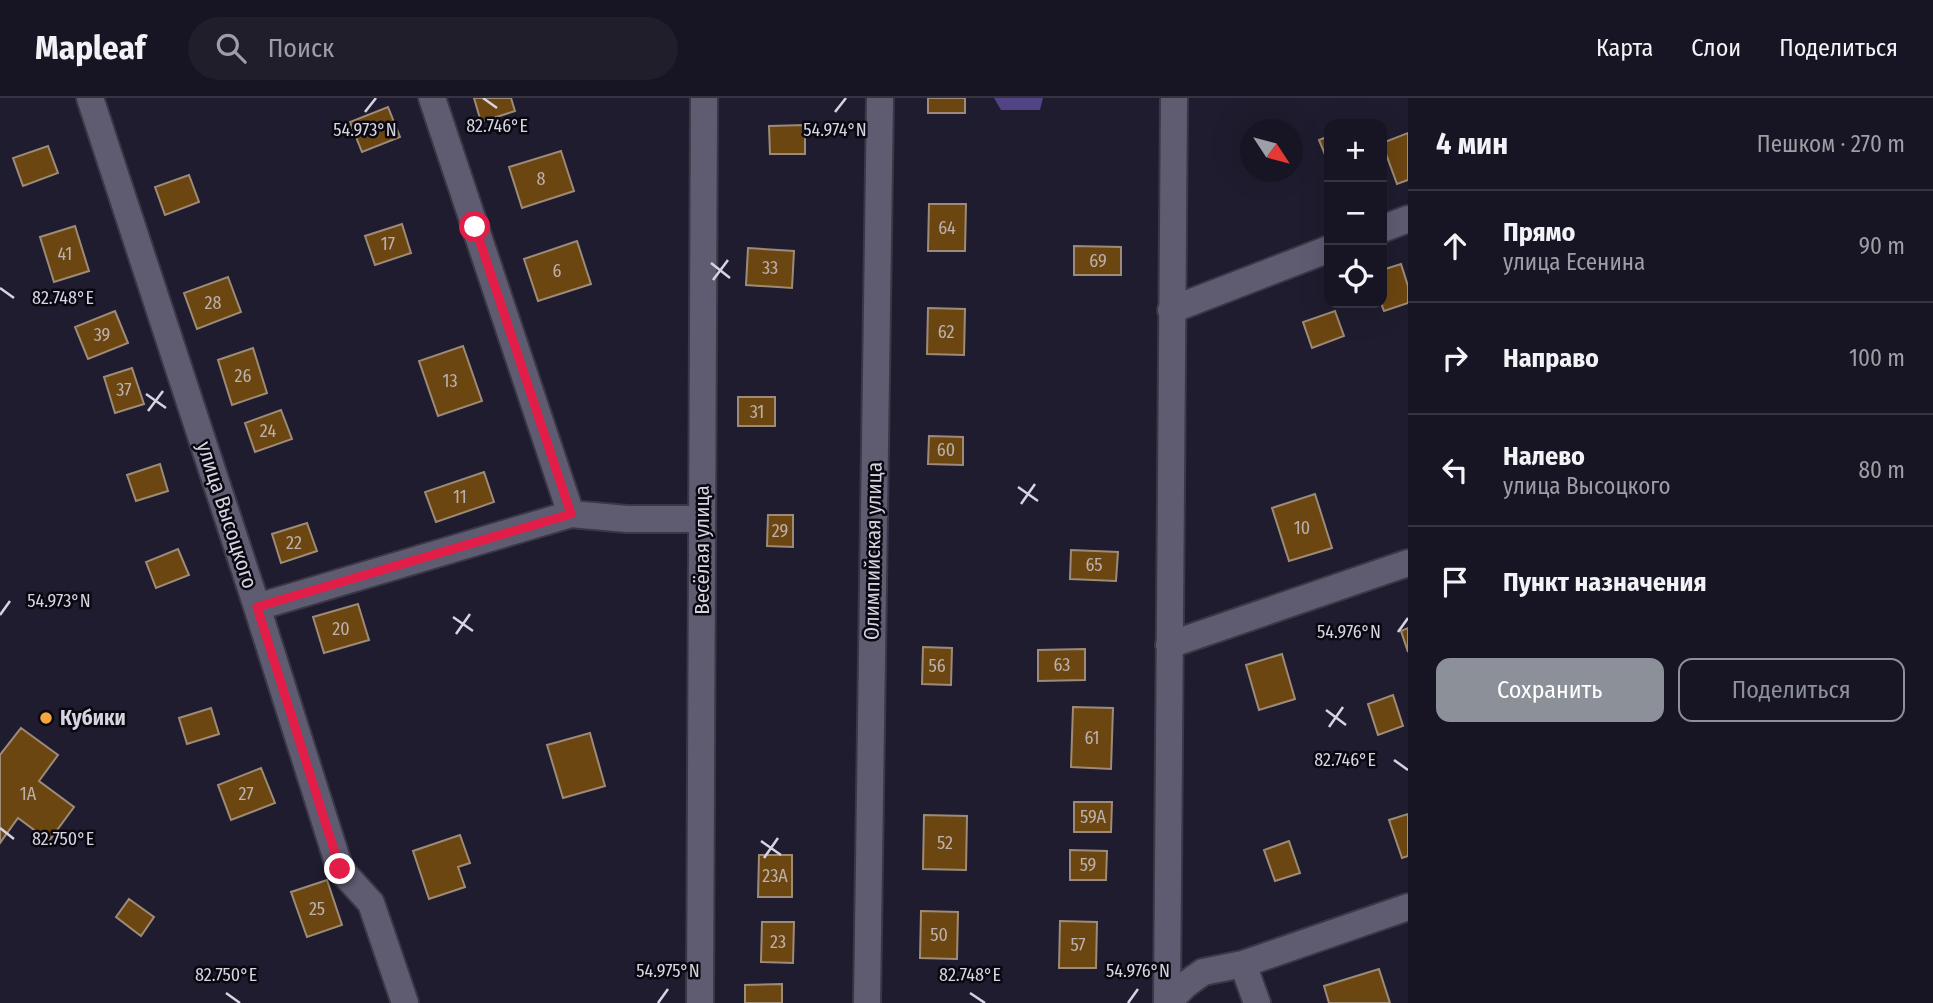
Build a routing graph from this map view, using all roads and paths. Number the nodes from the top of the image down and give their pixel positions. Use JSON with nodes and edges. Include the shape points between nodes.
{"nodes":[{"id":1,"x":90,"y":98,"type":"edge"},
{"id":2,"x":432,"y":98,"type":"edge"},
{"id":3,"x":704,"y":98,"type":"edge"},
{"id":4,"x":880,"y":98,"type":"edge"},
{"id":5,"x":1174,"y":98,"type":"edge"},
{"id":6,"x":1408,"y":219,"type":"edge"},
{"id":7,"x":1387,"y":227,"type":"edge"},
{"id":8,"x":1324,"y":251,"type":"edge"},
{"id":9,"x":1171,"y":310,"type":"junction"},
{"id":10,"x":571,"y":514,"type":"junction"},
{"id":11,"x":702,"y":519,"type":"junction"},
{"id":12,"x":1408,"y":563,"type":"edge"},
{"id":13,"x":257,"y":607,"type":"junction"},
{"id":14,"x":1169,"y":645,"type":"junction"},
{"id":15,"x":1408,"y":907,"type":"edge"},
{"id":16,"x":1243,"y":964,"type":"junction"},
{"id":17,"x":405,"y":1003,"type":"edge"},
{"id":18,"x":700,"y":1003,"type":"edge"},
{"id":19,"x":867,"y":1003,"type":"edge"},
{"id":20,"x":1167,"y":1003,"type":"edge"},
{"id":21,"x":1257,"y":1003,"type":"edge"}],
"edges":[{"from":1,"to":13,"type":"street","name":"улица Высоцкого"},
{"from":2,"to":10,"type":"street"},
{"from":3,"to":11,"type":"street","name":"Весёлая улица"},
{"from":4,"to":19,"type":"street","name":"Олимпийская улица"},
{"from":5,"to":9,"type":"street"},
{"from":6,"to":7,"type":"street"},
{"from":8,"to":9,"type":"street"},
{"from":9,"to":14,"type":"street"},
{"from":10,"to":11,"type":"street"},
{"from":10,"to":13,"type":"street"},
{"from":11,"to":18,"type":"street","name":"Весёлая улица"},
{"from":12,"to":14,"type":"street"},
{"from":13,"to":17,"type":"street","name":"улица Высоцкого","via":[[340,869],[371,903]]},
{"from":14,"to":20,"type":"street"},
{"from":15,"to":16,"type":"street"},
{"from":16,"to":20,"type":"street","via":[[1203,972]]},
{"from":16,"to":21,"type":"street"}]}
